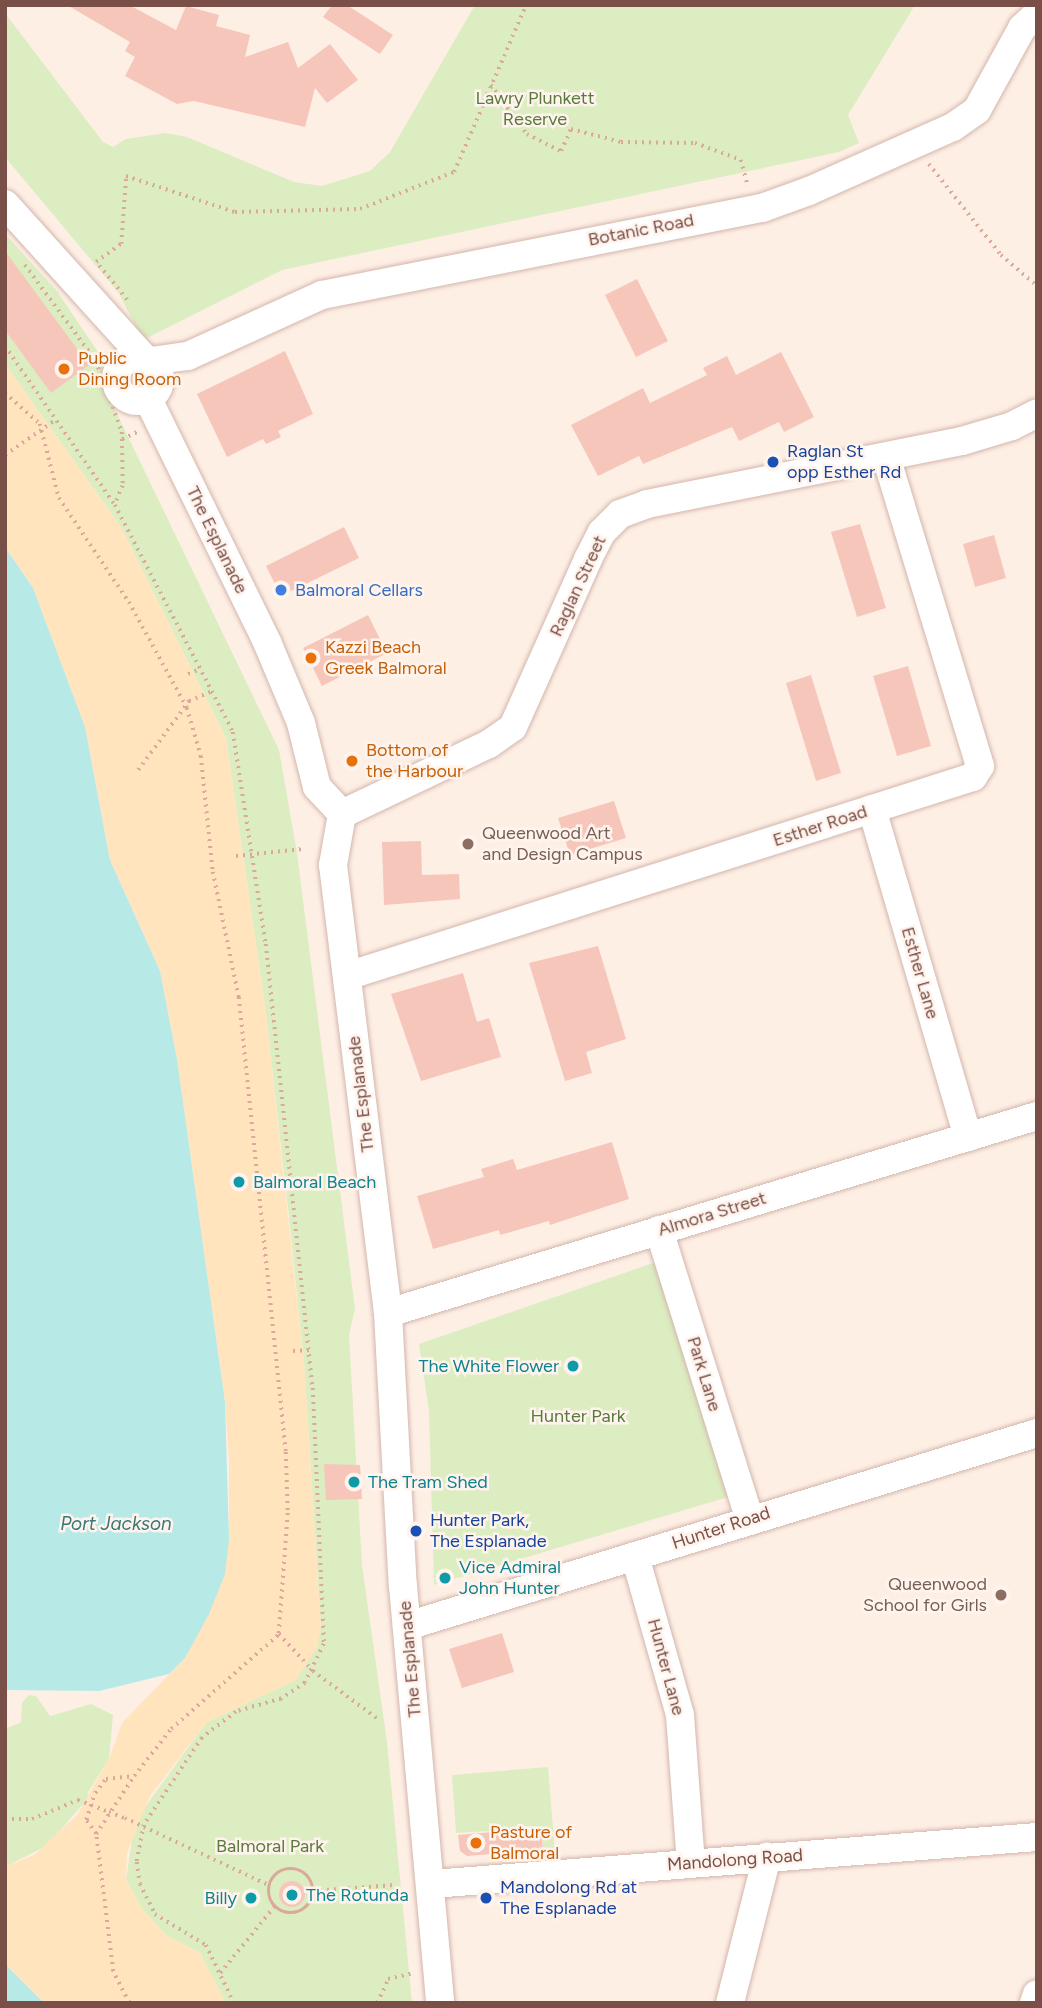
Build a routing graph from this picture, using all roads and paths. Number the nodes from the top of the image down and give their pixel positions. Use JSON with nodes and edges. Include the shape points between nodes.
{"nodes":[{"id":1,"x":526,"y":5,"type":"edge"},
{"id":2,"x":1037,"y":14,"type":"edge"},
{"id":3,"x":491,"y":85,"type":"junction"},
{"id":4,"x":930,"y":164,"type":"dead end"},
{"id":5,"x":5,"y":205,"type":"edge"},
{"id":6,"x":753,"y":209,"type":"junction"},
{"id":7,"x":22,"y":260,"type":"dead end"},
{"id":8,"x":1037,"y":286,"type":"edge"},
{"id":9,"x":135,"y":310,"type":"dead end"},
{"id":10,"x":5,"y":346,"type":"edge"},
{"id":11,"x":132,"y":369,"type":"junction"},
{"id":12,"x":5,"y":393,"type":"edge"},
{"id":13,"x":1037,"y":413,"type":"edge"},
{"id":14,"x":54,"y":421,"type":"junction"},
{"id":15,"x":139,"y":431,"type":"dead end"},
{"id":16,"x":122,"y":439,"type":"junction"},
{"id":17,"x":5,"y":455,"type":"edge"},
{"id":18,"x":886,"y":457,"type":"junction"},
{"id":19,"x":115,"y":505,"type":"junction"},
{"id":20,"x":200,"y":669,"type":"junction"},
{"id":21,"x":188,"y":674,"type":"dead end"},
{"id":22,"x":212,"y":691,"type":"junction"},
{"id":23,"x":185,"y":705,"type":"junction"},
{"id":24,"x":138,"y":770,"type":"dead end"},
{"id":25,"x":872,"y":809,"type":"junction"},
{"id":26,"x":342,"y":814,"type":"junction"},
{"id":27,"x":303,"y":849,"type":"dead end"},
{"id":28,"x":250,"y":853,"type":"junction"},
{"id":29,"x":236,"y":856,"type":"dead end"},
{"id":30,"x":347,"y":976,"type":"junction"},
{"id":31,"x":1037,"y":1116,"type":"edge"},
{"id":32,"x":968,"y":1137,"type":"junction"},
{"id":33,"x":659,"y":1230,"type":"junction"},
{"id":34,"x":388,"y":1313,"type":"junction"},
{"id":35,"x":309,"y":1350,"type":"junction"},
{"id":36,"x":293,"y":1351,"type":"dead end"},
{"id":37,"x":1037,"y":1433,"type":"edge"},
{"id":38,"x":748,"y":1518,"type":"junction"},
{"id":39,"x":635,"y":1556,"type":"junction"},
{"id":40,"x":407,"y":1626,"type":"junction"},
{"id":41,"x":279,"y":1634,"type":"junction"},
{"id":42,"x":313,"y":1671,"type":"junction"},
{"id":43,"x":378,"y":1719,"type":"dead end"},
{"id":44,"x":134,"y":1776,"type":"junction"},
{"id":45,"x":90,"y":1804,"type":"junction"},
{"id":46,"x":5,"y":1819,"type":"edge"},
{"id":47,"x":142,"y":1824,"type":"junction"},
{"id":48,"x":96,"y":1834,"type":"junction"},
{"id":49,"x":1037,"y":1838,"type":"edge"},
{"id":50,"x":767,"y":1857,"type":"junction"},
{"id":51,"x":691,"y":1864,"type":"junction"},
{"id":52,"x":432,"y":1884,"type":"junction"},
{"id":53,"x":268,"y":1885,"type":"junction"},
{"id":54,"x":394,"y":1885,"type":"dead end"},
{"id":55,"x":313,"y":1891,"type":"junction"},
{"id":56,"x":274,"y":1907,"type":"junction"},
{"id":57,"x":440,"y":1971,"type":"junction"},
{"id":58,"x":220,"y":1973,"type":"junction"},
{"id":59,"x":1037,"y":1994,"type":"edge"},
{"id":60,"x":129,"y":2003,"type":"edge"},
{"id":61,"x":234,"y":2003,"type":"edge"},
{"id":62,"x":377,"y":2003,"type":"edge"},
{"id":63,"x":440,"y":2003,"type":"edge"},
{"id":64,"x":730,"y":2003,"type":"edge"},
{"id":65,"x":1034,"y":2003,"type":"edge"}],
"edges":[{"from":1,"to":3,"type":"path"},
{"from":2,"to":6,"type":"street","name":"Botanic Road","via":[[1022,28],[977,110],[969,116],[809,191]]},
{"from":3,"to":6,"type":"path","via":[[527,134],[561,150],[571,130],[621,142],[695,143],[728,152],[741,160]]},
{"from":3,"to":9,"type":"path","via":[[454,172],[360,209],[235,212],[126,176],[121,244],[96,262]]},
{"from":4,"to":8,"type":"path","via":[[1001,255]]},
{"from":5,"to":11,"type":"street","name":"The Esplanade","via":[[76,286]]},
{"from":6,"to":11,"type":"street","name":"Botanic Road","via":[[322,295],[188,356]]},
{"from":7,"to":11,"type":"path"},
{"from":10,"to":14,"type":"path"},
{"from":11,"to":16,"type":"path"},
{"from":11,"to":26,"type":"street","name":"The Esplanade","via":[[267,642],[301,723],[317,787]]},
{"from":12,"to":23,"type":"path","via":[[40,424],[59,498],[129,602]]},
{"from":13,"to":18,"type":"street","name":"Raglan Street","via":[[988,434]]},
{"from":14,"to":17,"type":"path","bridge":true},
{"from":14,"to":19,"type":"path"},
{"from":15,"to":16,"type":"path"},
{"from":16,"to":19,"type":"path","via":[[123,486]]},
{"from":18,"to":25,"type":"street","name":"Esther Road","via":[[980,766],[973,778]]},
{"from":18,"to":26,"type":"street","name":"Raglan Street","via":[[647,504],[620,514],[591,552],[513,727],[489,744]]},
{"from":19,"to":20,"type":"path"},
{"from":20,"to":21,"type":"path"},
{"from":20,"to":22,"type":"path"},
{"from":22,"to":23,"type":"path"},
{"from":22,"to":28,"type":"path","via":[[233,732]]},
{"from":23,"to":24,"type":"path"},
{"from":23,"to":41,"type":"path","via":[[201,756],[213,872],[239,998],[253,1121],[286,1452],[288,1513]]},
{"from":25,"to":30,"type":"street","name":"Esther Road"},
{"from":25,"to":32,"type":"street","name":"Esther Lane"},
{"from":26,"to":30,"type":"street","name":"The Esplanade","via":[[333,865]]},
{"from":27,"to":28,"type":"path"},
{"from":28,"to":29,"type":"path"},
{"from":28,"to":35,"type":"path","via":[[266,944]]},
{"from":30,"to":34,"type":"street","name":"The Esplanade"},
{"from":31,"to":32,"type":"street","name":"Almora Street"},
{"from":32,"to":33,"type":"street","name":"Almora Street"},
{"from":33,"to":34,"type":"street","name":"Almora Street"},
{"from":33,"to":38,"type":"street","name":"Park Lane"},
{"from":34,"to":40,"type":"street","name":"The Esplanade"},
{"from":35,"to":36,"type":"path"},
{"from":35,"to":42,"type":"path","via":[[325,1619],[324,1644]]},
{"from":37,"to":38,"type":"street","name":"Hunter Road"},
{"from":38,"to":39,"type":"street","name":"Hunter Road"},
{"from":39,"to":40,"type":"street","name":"Hunter Road"},
{"from":39,"to":51,"type":"street","name":"Hunter Lane","via":[[680,1715]]},
{"from":40,"to":52,"type":"street","name":"The Esplanade"},
{"from":41,"to":42,"type":"path"},
{"from":41,"to":44,"type":"path","via":[[171,1729]]},
{"from":42,"to":43,"type":"path"},
{"from":42,"to":47,"type":"path","via":[[281,1699],[217,1723]]},
{"from":44,"to":45,"type":"path","via":[[106,1779]]},
{"from":44,"to":48,"type":"path"},
{"from":45,"to":46,"type":"path","via":[[78,1800],[42,1816]]},
{"from":45,"to":47,"type":"path","bridge":true},
{"from":45,"to":48,"type":"path","via":[[87,1826]]},
{"from":47,"to":53,"type":"path"},
{"from":47,"to":58,"type":"path","via":[[137,1862],[140,1884],[155,1914],[206,1945]]},
{"from":48,"to":60,"type":"path","via":[[113,1971]]},
{"from":49,"to":50,"type":"street","name":"Mandolong Road"},
{"from":50,"to":51,"type":"street","name":"Mandolong Road"},
{"from":50,"to":64,"type":"street"},
{"from":51,"to":52,"type":"street","name":"Mandolong Road"},
{"from":52,"to":57,"type":"street","name":"The Esplanade"},
{"from":53,"to":55,"type":"path","via":[[283,1870],[297,1869],[309,1878]]},
{"from":53,"to":56,"type":"path"},
{"from":54,"to":55,"type":"path"},
{"from":55,"to":56,"type":"path","via":[[308,1905],[295,1913]]},
{"from":56,"to":58,"type":"path"},
{"from":57,"to":62,"type":"path","via":[[388,1979]]},
{"from":57,"to":63,"type":"street","name":"The Esplanade"},
{"from":58,"to":61,"type":"path"},
{"from":59,"to":65,"type":"street"}]}
